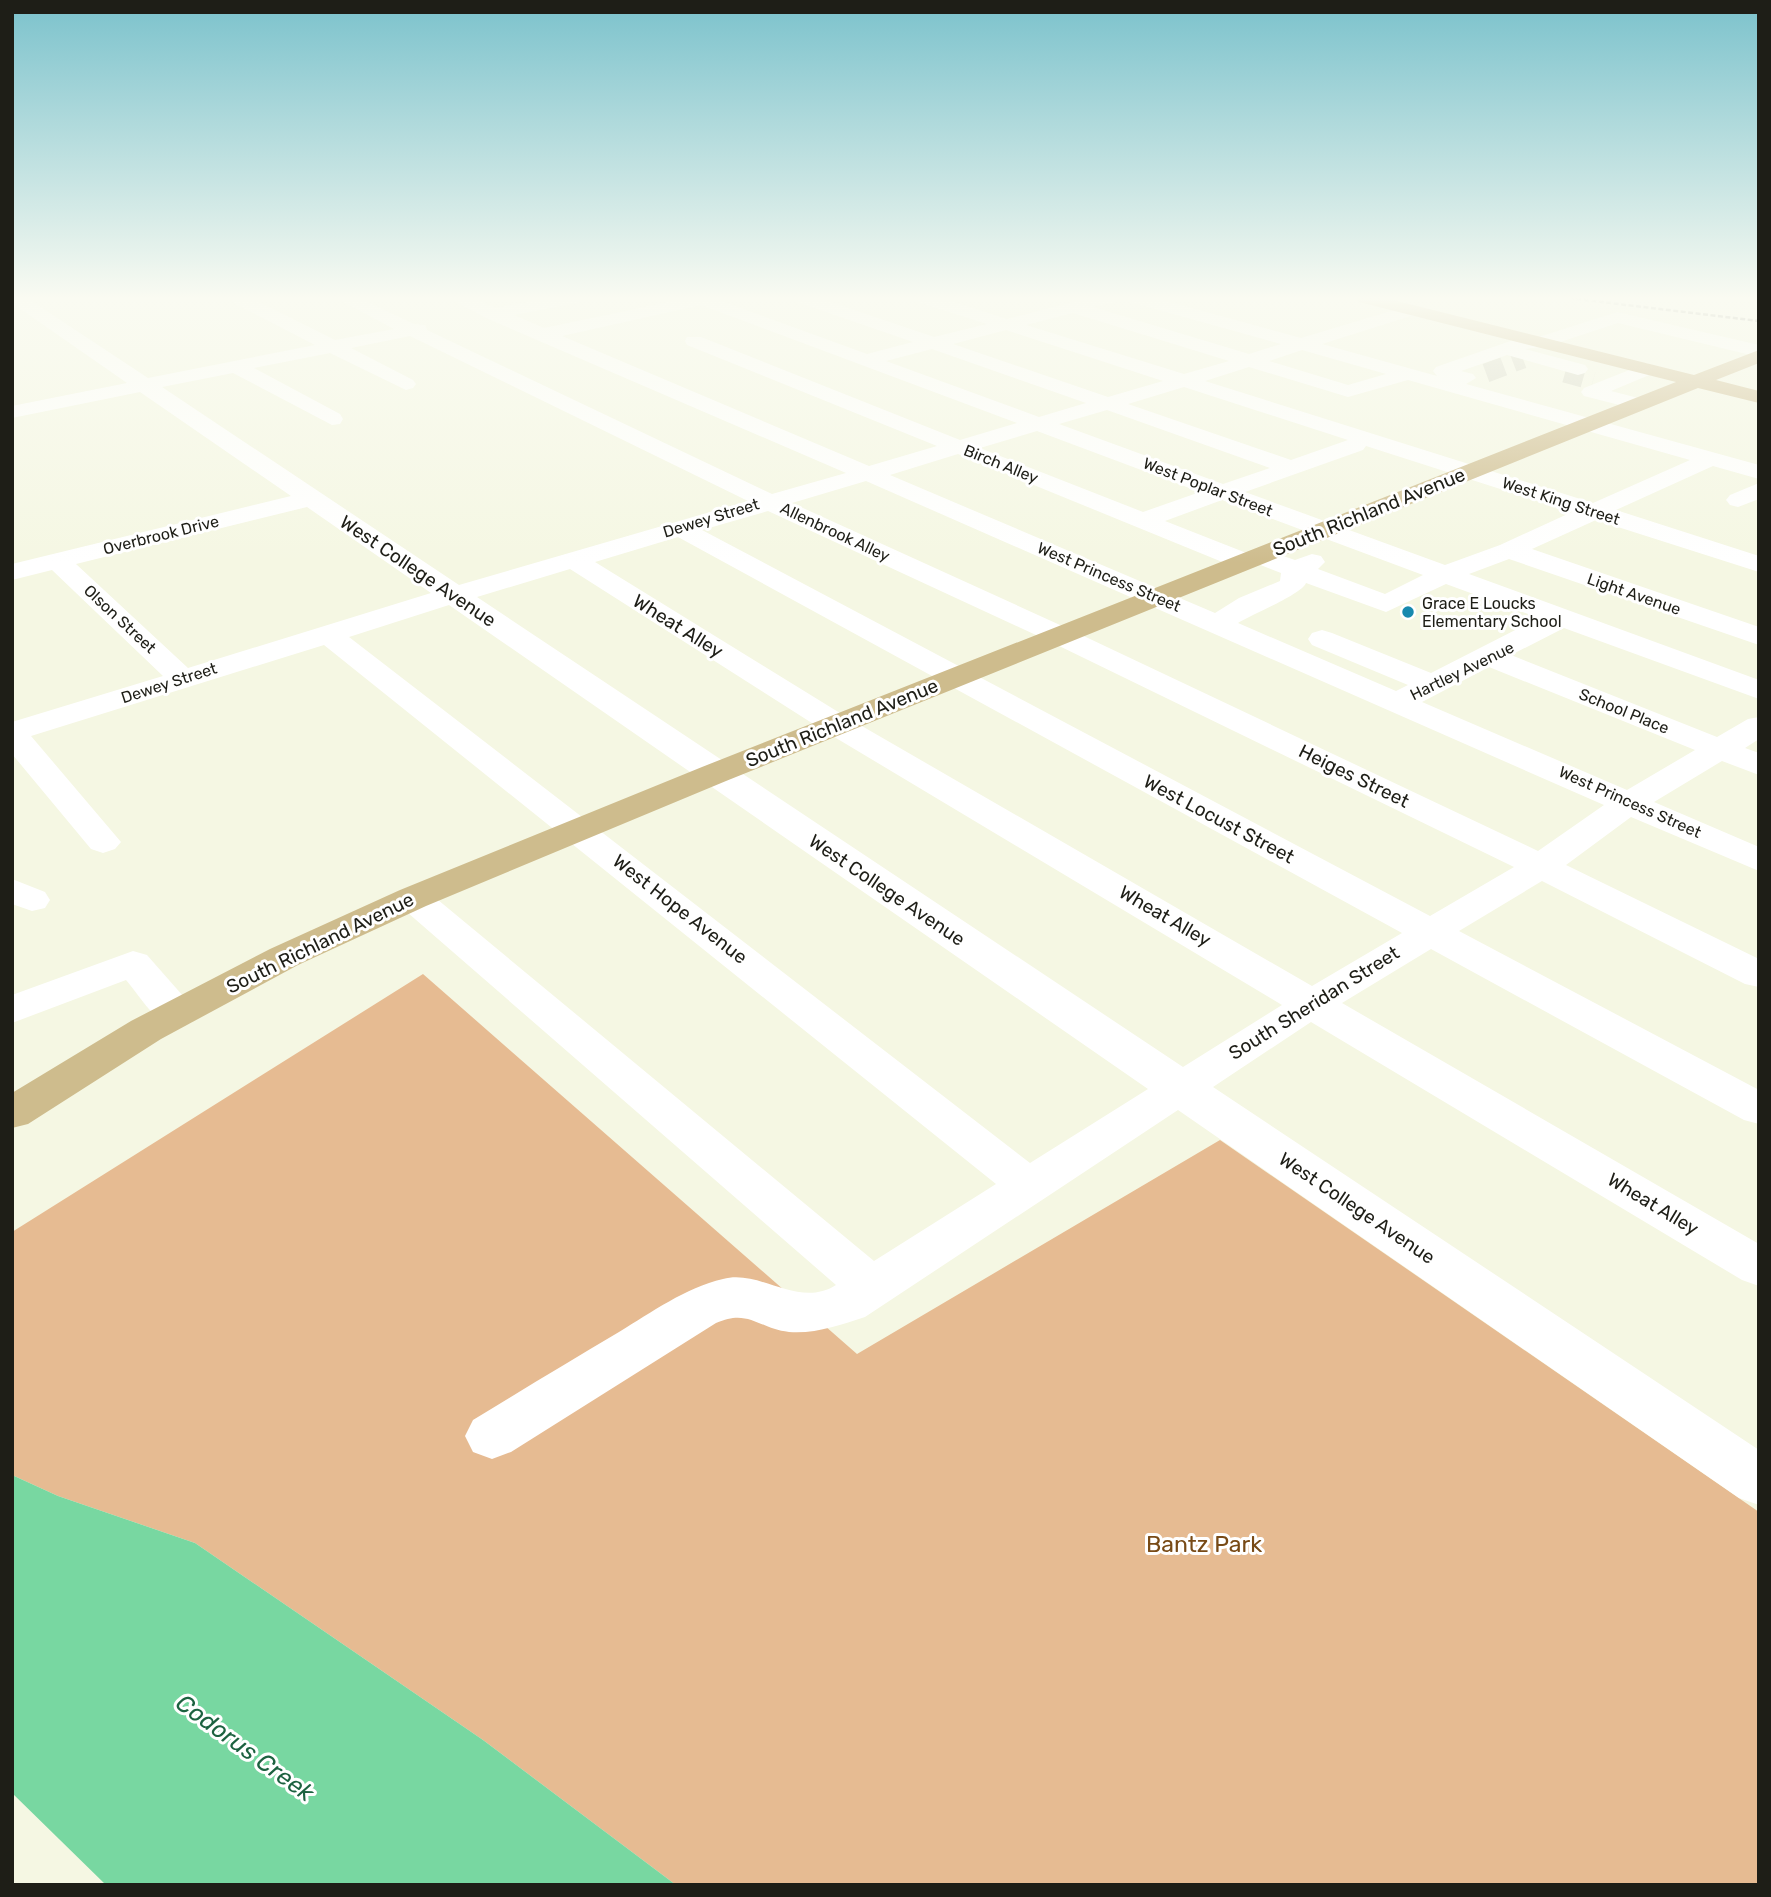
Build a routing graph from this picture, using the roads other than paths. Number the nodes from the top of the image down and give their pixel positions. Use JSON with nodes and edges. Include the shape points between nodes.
{"nodes":[{"id":1,"x":143,"y":386,"type":"edge"},
{"id":2,"x":140,"y":387,"type":"edge"},
{"id":3,"x":272,"y":387,"type":"edge"},
{"id":4,"x":530,"y":387,"type":"edge"},
{"id":5,"x":668,"y":387,"type":"edge"},
{"id":6,"x":756,"y":387,"type":"edge"},
{"id":7,"x":809,"y":387,"type":"edge"},
{"id":8,"x":940,"y":387,"type":"edge"},
{"id":9,"x":1059,"y":387,"type":"edge"},
{"id":10,"x":1162,"y":387,"type":"edge"},
{"id":11,"x":1204,"y":387,"type":"edge"},
{"id":12,"x":1333,"y":387,"type":"edge"},
{"id":13,"x":1364,"y":387,"type":"edge"},
{"id":14,"x":1455,"y":387,"type":"edge"},
{"id":15,"x":1588,"y":387,"type":"tunnel mouth"},
{"id":16,"x":1647,"y":387,"type":"edge"},
{"id":17,"x":1684,"y":387,"type":"edge"},
{"id":18,"x":1715,"y":387,"type":"edge"},
{"id":19,"x":751,"y":388,"type":"dead end"},
{"id":20,"x":1472,"y":391,"type":"junction"},
{"id":21,"x":1668,"y":393,"type":"junction"},
{"id":22,"x":725,"y":394,"type":"dead end"},
{"id":23,"x":1759,"y":397,"type":"edge"},
{"id":24,"x":700,"y":400,"type":"junction"},
{"id":25,"x":1446,"y":401,"type":"dead end"},
{"id":26,"x":1107,"y":403,"type":"junction"},
{"id":27,"x":1639,"y":404,"type":"junction"},
{"id":28,"x":660,"y":410,"type":"dead end"},
{"id":29,"x":12,"y":412,"type":"edge"},
{"id":30,"x":634,"y":416,"type":"dead end"},
{"id":31,"x":332,"y":419,"type":"dead end"},
{"id":32,"x":607,"y":423,"type":"junction"},
{"id":33,"x":1038,"y":423,"type":"junction"},
{"id":34,"x":1590,"y":424,"type":"junction"},
{"id":35,"x":578,"y":432,"type":"dead end"},
{"id":36,"x":1612,"y":444,"type":"dead end"},
{"id":37,"x":1355,"y":445,"type":"dead end"},
{"id":38,"x":956,"y":446,"type":"junction"},
{"id":39,"x":1679,"y":449,"type":"junction"},
{"id":40,"x":1712,"y":458,"type":"junction"},
{"id":41,"x":1139,"y":461,"type":"junction"},
{"id":42,"x":1290,"y":467,"type":"junction"},
{"id":43,"x":1469,"y":471,"type":"junction"},
{"id":44,"x":867,"y":472,"type":"junction"},
{"id":45,"x":1754,"y":480,"type":"edge"},
{"id":46,"x":1063,"y":490,"type":"junction"},
{"id":47,"x":1221,"y":492,"type":"junction"},
{"id":48,"x":310,"y":499,"type":"junction"},
{"id":49,"x":767,"y":501,"type":"junction"},
{"id":50,"x":1594,"y":512,"type":"junction"},
{"id":51,"x":1141,"y":521,"type":"junction"},
{"id":52,"x":679,"y":528,"type":"junction"},
{"id":53,"x":1324,"y":530,"type":"junction"},
{"id":54,"x":1509,"y":550,"type":"junction"},
{"id":55,"x":1253,"y":559,"type":"junction"},
{"id":56,"x":574,"y":560,"type":"junction"},
{"id":57,"x":57,"y":561,"type":"junction"},
{"id":58,"x":1759,"y":564,"type":"edge"},
{"id":59,"x":1294,"y":570,"type":"junction"},
{"id":60,"x":12,"y":572,"type":"edge"},
{"id":61,"x":1433,"y":580,"type":"junction"},
{"id":62,"x":947,"y":583,"type":"joint"},
{"id":63,"x":454,"y":595,"type":"junction"},
{"id":64,"x":1158,"y":598,"type":"junction"},
{"id":65,"x":1386,"y":604,"type":"junction"},
{"id":66,"x":1218,"y":623,"type":"junction"},
{"id":67,"x":1552,"y":624,"type":"junction"},
{"id":68,"x":328,"y":634,"type":"junction"},
{"id":69,"x":1061,"y":636,"type":"junction"},
{"id":70,"x":1759,"y":638,"type":"edge"},
{"id":71,"x":1322,"y":639,"type":"junction"},
{"id":72,"x":1291,"y":655,"type":"junction"},
{"id":73,"x":1490,"y":657,"type":"junction"},
{"id":74,"x":956,"y":677,"type":"junction"},
{"id":75,"x":182,"y":678,"type":"junction"},
{"id":76,"x":1434,"y":685,"type":"junction"},
{"id":77,"x":1759,"y":690,"type":"edge"},
{"id":78,"x":1398,"y":702,"type":"junction"},
{"id":79,"x":837,"y":725,"type":"junction"},
{"id":80,"x":1759,"y":726,"type":"edge"},
{"id":81,"x":12,"y":733,"type":"edge"},
{"id":82,"x":1721,"y":750,"type":"junction"},
{"id":83,"x":1759,"y":765,"type":"edge"},
{"id":84,"x":714,"y":774,"type":"junction"},
{"id":85,"x":1630,"y":802,"type":"junction"},
{"id":86,"x":579,"y":829,"type":"junction"},
{"id":87,"x":103,"y":842,"type":"dead end"},
{"id":88,"x":1759,"y":860,"type":"edge"},
{"id":89,"x":1541,"y":866,"type":"junction"},
{"id":90,"x":413,"y":898,"type":"junction"},
{"id":91,"x":1428,"y":932,"type":"junction"},
{"id":92,"x":1759,"y":975,"type":"edge"},
{"id":93,"x":1312,"y":1003,"type":"junction"},
{"id":94,"x":12,"y":1010,"type":"edge"},
{"id":95,"x":177,"y":1014,"type":"junction"},
{"id":96,"x":1181,"y":1087,"type":"junction"},
{"id":97,"x":19,"y":1100,"type":"edge"},
{"id":98,"x":1759,"y":1109,"type":"edge"},
{"id":99,"x":1029,"y":1186,"type":"junction"},
{"id":100,"x":1759,"y":1267,"type":"edge"},
{"id":101,"x":873,"y":1288,"type":"junction"},
{"id":102,"x":492,"y":1436,"type":"dead end"},
{"id":103,"x":1759,"y":1481,"type":"edge"}],
"edges":[{"from":1,"to":48,"type":"street","name":"West College Avenue"},
{"from":2,"to":29,"type":"street"},
{"from":3,"to":31,"type":"street"},
{"from":4,"to":32,"type":"street","name":"Allenbrook Alley"},
{"from":5,"to":24,"type":"street","name":"West Princess Street"},
{"from":6,"to":19,"type":"street"},
{"from":7,"to":38,"type":"street","name":"Birch Alley"},
{"from":8,"to":33,"type":"street","name":"West Poplar Street"},
{"from":9,"to":26,"type":"street"},
{"from":10,"to":26,"type":"street","name":"Dewey Street"},
{"from":11,"to":43,"type":"street","name":"West King Street"},
{"from":12,"to":13,"type":"street","via":[[1348,391]]},
{"from":14,"to":20,"type":"street"},
{"from":15,"to":27,"type":"street","via":[[1591,392]]},
{"from":16,"to":21,"type":"street"},
{"from":17,"to":21,"type":"main road","name":"South Richland Avenue"},
{"from":18,"to":23,"type":"main road"},
{"from":20,"to":25,"type":"street"},
{"from":20,"to":34,"type":"street"},
{"from":21,"to":27,"type":"main road","name":"South Richland Avenue"},
{"from":22,"to":24,"type":"street"},
{"from":24,"to":28,"type":"street"},
{"from":24,"to":44,"type":"street","name":"West Princess Street"},
{"from":26,"to":33,"type":"street","name":"Dewey Street"},
{"from":26,"to":42,"type":"street"},
{"from":27,"to":34,"type":"main road","name":"South Richland Avenue"},
{"from":30,"to":32,"type":"street"},
{"from":32,"to":35,"type":"street"},
{"from":32,"to":49,"type":"street","name":"Allenbrook Alley"},
{"from":33,"to":38,"type":"street","name":"Dewey Street"},
{"from":33,"to":41,"type":"street","name":"West Poplar Street"},
{"from":34,"to":39,"type":"street"},
{"from":34,"to":43,"type":"main road","name":"South Richland Avenue"},
{"from":36,"to":39,"type":"street","via":[[1658,458]]},
{"from":37,"to":42,"type":"street"},
{"from":38,"to":44,"type":"street","name":"Dewey Street"},
{"from":38,"to":46,"type":"street","name":"Birch Alley"},
{"from":39,"to":40,"type":"street"},
{"from":40,"to":45,"type":"street"},
{"from":40,"to":50,"type":"street"},
{"from":41,"to":46,"type":"street"},
{"from":41,"to":47,"type":"street","name":"West Poplar Street"},
{"from":42,"to":47,"type":"street"},
{"from":43,"to":50,"type":"street","name":"West King Street"},
{"from":43,"to":53,"type":"main road","name":"South Richland Avenue"},
{"from":44,"to":49,"type":"street","name":"Dewey Street"},
{"from":44,"to":64,"type":"street","name":"West Princess Street"},
{"from":46,"to":51,"type":"street","name":"Birch Alley"},
{"from":47,"to":51,"type":"street"},
{"from":47,"to":53,"type":"street","name":"West Poplar Street"},
{"from":48,"to":57,"type":"street","name":"Overbrook Drive"},
{"from":48,"to":63,"type":"street","name":"West College Avenue"},
{"from":49,"to":52,"type":"street","name":"Dewey Street"},
{"from":49,"to":62,"type":"street","name":"Allenbrook Alley"},
{"from":50,"to":54,"type":"street"},
{"from":50,"to":58,"type":"street","name":"West King Street"},
{"from":51,"to":55,"type":"street"},
{"from":52,"to":56,"type":"street","name":"Dewey Street"},
{"from":52,"to":74,"type":"street","name":"West Locust Street"},
{"from":53,"to":55,"type":"main road","name":"South Richland Avenue"},
{"from":53,"to":61,"type":"street","name":"West Poplar Street"},
{"from":54,"to":61,"type":"street"},
{"from":54,"to":70,"type":"street","name":"Light Avenue"},
{"from":55,"to":59,"type":"street"},
{"from":55,"to":64,"type":"main road","name":"South Richland Avenue"},
{"from":56,"to":63,"type":"street","name":"Dewey Street"},
{"from":56,"to":79,"type":"street","name":"Wheat Alley"},
{"from":57,"to":60,"type":"street","name":"Overbrook Drive"},
{"from":57,"to":75,"type":"street","name":"Olson Street"},
{"from":59,"to":61,"type":"street","via":[[1319,559],[1343,560]]},
{"from":59,"to":65,"type":"street"},
{"from":59,"to":66,"type":"street","via":[[1293,584]]},
{"from":61,"to":65,"type":"street"},
{"from":61,"to":67,"type":"street","name":"West Poplar Street"},
{"from":62,"to":69,"type":"street","name":"Heiges Street"},
{"from":63,"to":68,"type":"street","name":"Dewey Street"},
{"from":63,"to":84,"type":"street","name":"West College Avenue"},
{"from":64,"to":66,"type":"street","name":"West Princess Street"},
{"from":64,"to":69,"type":"main road","name":"South Richland Avenue"},
{"from":65,"to":71,"type":"street"},
{"from":66,"to":72,"type":"street","name":"West Princess Street"},
{"from":67,"to":73,"type":"street","name":"Hartley Avenue"},
{"from":67,"to":77,"type":"street","name":"West Poplar Street"},
{"from":68,"to":75,"type":"street","name":"Dewey Street"},
{"from":68,"to":86,"type":"street","name":"West Hope Avenue"},
{"from":69,"to":74,"type":"main road","name":"South Richland Avenue"},
{"from":69,"to":89,"type":"street","name":"Heiges Street"},
{"from":71,"to":72,"type":"street"},
{"from":71,"to":76,"type":"street"},
{"from":72,"to":78,"type":"street","name":"West Princess Street"},
{"from":73,"to":76,"type":"street","name":"Hartley Avenue"},
{"from":73,"to":82,"type":"street","name":"School Place"},
{"from":74,"to":79,"type":"main road","name":"South Richland Avenue"},
{"from":74,"to":91,"type":"street","name":"West Locust Street"},
{"from":75,"to":81,"type":"street","name":"Dewey Street"},
{"from":76,"to":78,"type":"street","name":"Hartley Avenue"},
{"from":78,"to":85,"type":"street","name":"West Princess Street"},
{"from":79,"to":84,"type":"main road","name":"South Richland Avenue"},
{"from":79,"to":93,"type":"street","name":"Wheat Alley"},
{"from":80,"to":82,"type":"street","name":"South Sheridan Street"},
{"from":81,"to":87,"type":"street"},
{"from":82,"to":83,"type":"street","name":"School Place"},
{"from":82,"to":85,"type":"street","name":"South Sheridan Street"},
{"from":84,"to":86,"type":"main road","name":"South Richland Avenue"},
{"from":84,"to":96,"type":"street","name":"West College Avenue"},
{"from":85,"to":88,"type":"street","name":"West Princess Street"},
{"from":85,"to":89,"type":"street","name":"South Sheridan Street"},
{"from":86,"to":90,"type":"main road","name":"South Richland Avenue"},
{"from":86,"to":99,"type":"street","name":"West Hope Avenue"},
{"from":89,"to":91,"type":"street","name":"South Sheridan Street"},
{"from":89,"to":92,"type":"street","name":"Heiges Street"},
{"from":90,"to":95,"type":"main road","name":"South Richland Avenue","via":[[284,957]]},
{"from":90,"to":101,"type":"street"},
{"from":91,"to":93,"type":"street","name":"South Sheridan Street"},
{"from":91,"to":98,"type":"street","name":"West Locust Street"},
{"from":93,"to":96,"type":"street","name":"South Sheridan Street"},
{"from":93,"to":100,"type":"street","name":"Wheat Alley"},
{"from":94,"to":95,"type":"street","via":[[133,963]]},
{"from":95,"to":97,"type":"main road","name":"South Richland Avenue"},
{"from":96,"to":99,"type":"street","name":"South Sheridan Street"},
{"from":96,"to":103,"type":"street","name":"West College Avenue"},
{"from":99,"to":101,"type":"street","name":"South Sheridan Street"},
{"from":101,"to":102,"type":"street","name":"South Sheridan Street","via":[[823,1311],[788,1312],[751,1298],[726,1297],[698,1309]]}]}
